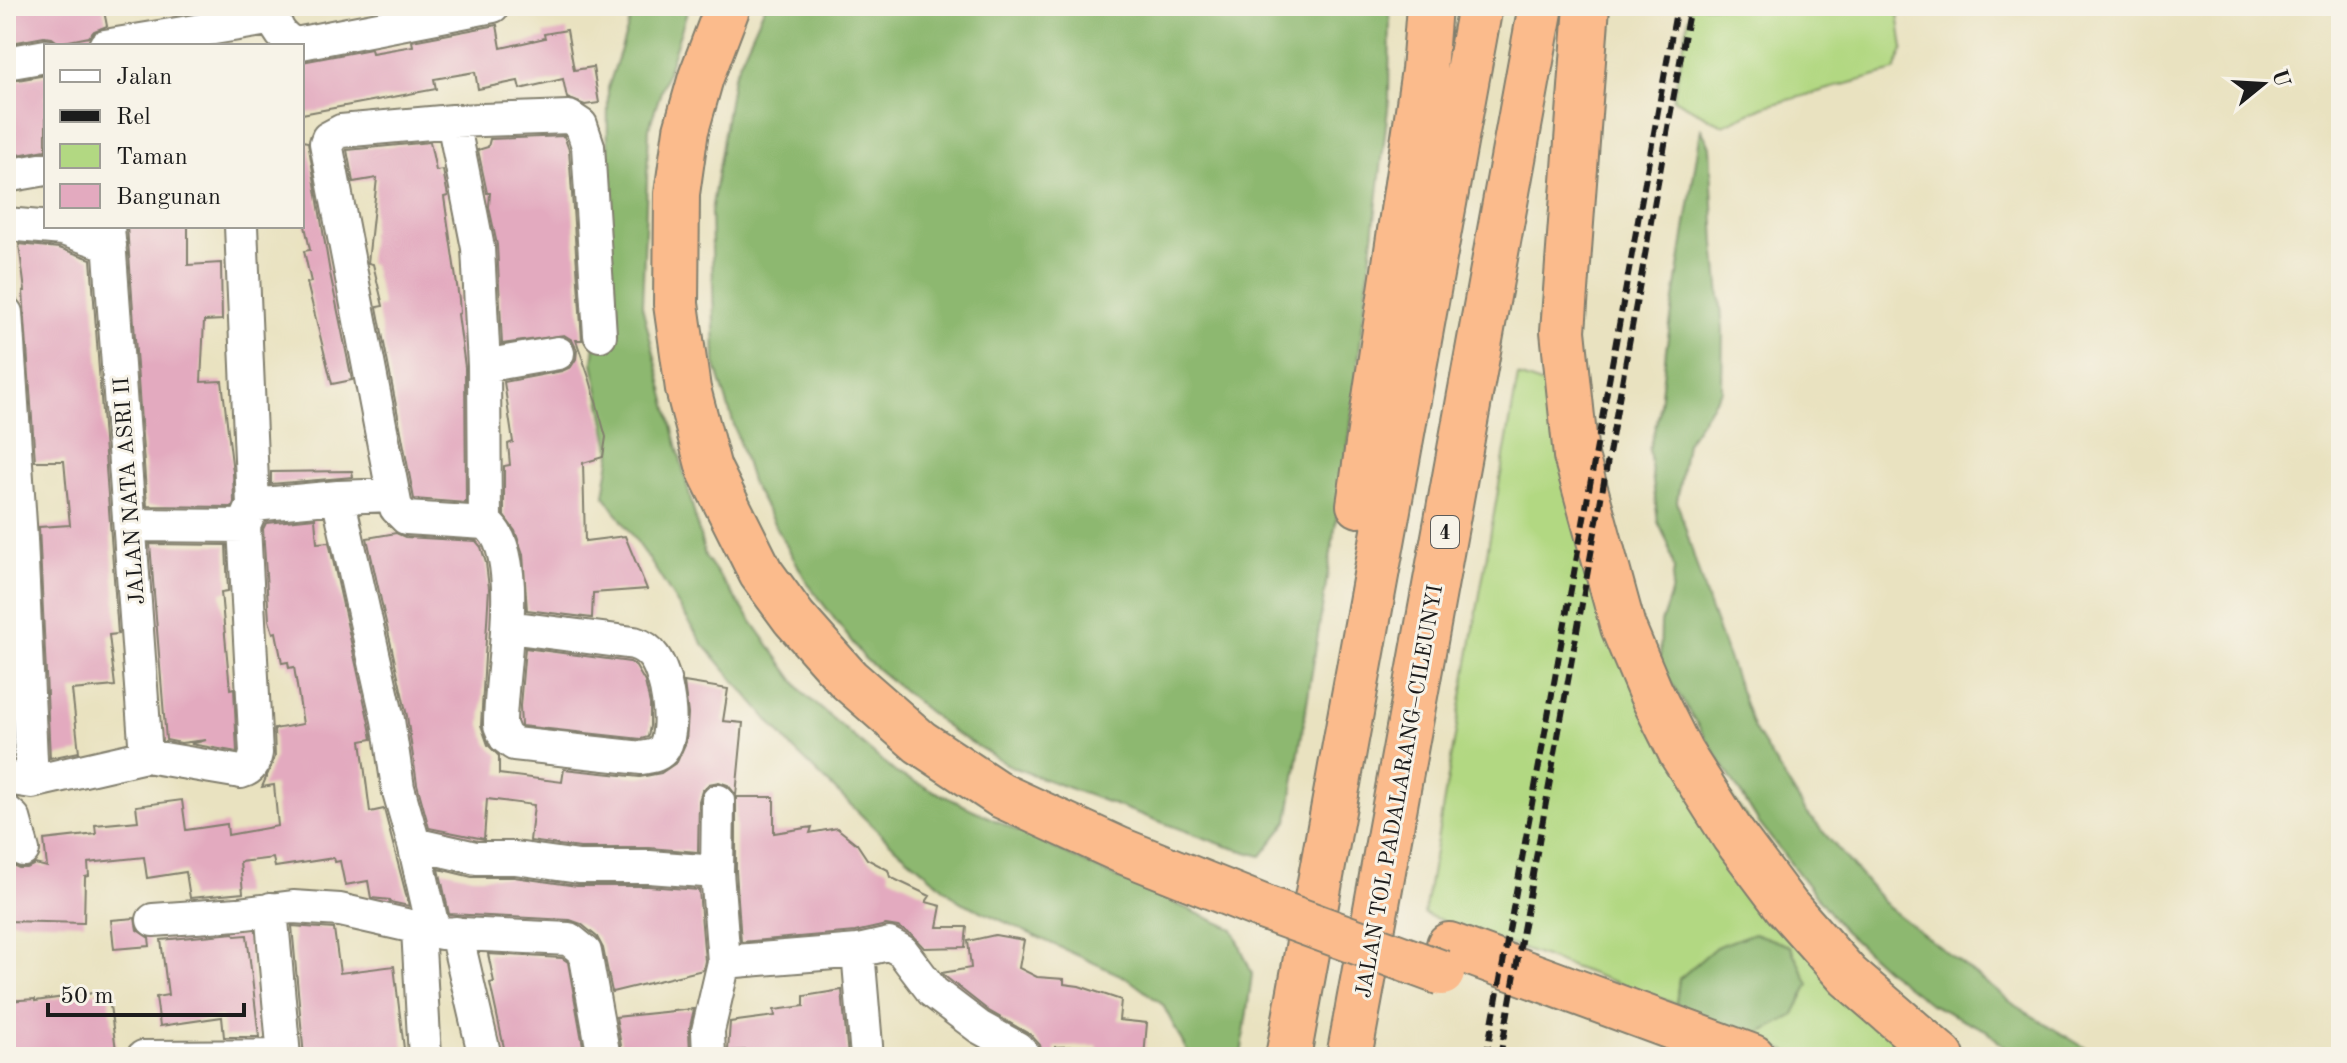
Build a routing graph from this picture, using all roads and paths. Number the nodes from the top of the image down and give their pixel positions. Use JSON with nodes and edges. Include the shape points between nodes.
{"nodes":[{"id":1,"x":493,"y":6,"type":"edge"},
{"id":2,"x":728,"y":6,"type":"edge"},
{"id":3,"x":746,"y":6,"type":"edge"},
{"id":4,"x":1429,"y":6,"type":"edge"},
{"id":5,"x":1480,"y":6,"type":"edge"},
{"id":6,"x":1541,"y":6,"type":"edge"},
{"id":7,"x":1587,"y":6,"type":"edge"},
{"id":8,"x":273,"y":12,"type":"edge"},
{"id":9,"x":224,"y":26,"type":"edge"},
{"id":10,"x":117,"y":44,"type":"edge"},
{"id":11,"x":44,"y":56,"type":"edge"},
{"id":12,"x":6,"y":63,"type":"edge"},
{"id":13,"x":453,"y":121,"type":"junction"},
{"id":14,"x":44,"y":169,"type":"edge"},
{"id":15,"x":6,"y":176,"type":"edge"},
{"id":16,"x":6,"y":224,"type":"edge"},
{"id":17,"x":44,"y":227,"type":"edge"},
{"id":18,"x":52,"y":228,"type":"edge"},
{"id":19,"x":241,"y":228,"type":"edge"},
{"id":20,"x":109,"y":236,"type":"edge"},
{"id":21,"x":6,"y":313,"type":"edge"},
{"id":22,"x":600,"y":335,"type":"dead end"},
{"id":23,"x":558,"y":353,"type":"dead end"},
{"id":24,"x":484,"y":366,"type":"junction"},
{"id":25,"x":392,"y":495,"type":"junction"},
{"id":26,"x":338,"y":497,"type":"junction"},
{"id":27,"x":248,"y":516,"type":"junction"},
{"id":28,"x":485,"y":523,"type":"junction"},
{"id":29,"x":131,"y":525,"type":"junction"},
{"id":30,"x":14,"y":539,"type":"edge"},
{"id":31,"x":508,"y":627,"type":"junction"},
{"id":32,"x":1351,"y":711,"type":"junction"},
{"id":33,"x":146,"y":756,"type":"junction"},
{"id":34,"x":19,"y":780,"type":"edge"},
{"id":35,"x":718,"y":801,"type":"dead end"},
{"id":36,"x":6,"y":811,"type":"edge"},
{"id":37,"x":414,"y":844,"type":"junction"},
{"id":38,"x":23,"y":850,"type":"dead end"},
{"id":39,"x":717,"y":872,"type":"junction"},
{"id":40,"x":1272,"y":894,"type":"junction"},
{"id":41,"x":271,"y":909,"type":"junction"},
{"id":42,"x":153,"y":920,"type":"dead end"},
{"id":43,"x":436,"y":931,"type":"junction"},
{"id":44,"x":858,"y":951,"type":"junction"},
{"id":45,"x":1446,"y":959,"type":"junction"},
{"id":46,"x":724,"y":962,"type":"junction"},
{"id":47,"x":284,"y":1056,"type":"edge"},
{"id":48,"x":143,"y":1057,"type":"edge"},
{"id":49,"x":425,"y":1057,"type":"edge"},
{"id":50,"x":485,"y":1057,"type":"edge"},
{"id":51,"x":604,"y":1057,"type":"edge"},
{"id":52,"x":709,"y":1057,"type":"edge"},
{"id":53,"x":867,"y":1057,"type":"edge"},
{"id":54,"x":1025,"y":1057,"type":"edge"},
{"id":55,"x":1288,"y":1057,"type":"edge"},
{"id":56,"x":1349,"y":1057,"type":"edge"},
{"id":57,"x":1690,"y":1057,"type":"edge"},
{"id":58,"x":1753,"y":1057,"type":"edge"},
{"id":59,"x":1942,"y":1057,"type":"edge"}],
"edges":[{"from":1,"to":8,"type":"street","via":[[296,44],[286,40]]},
{"from":2,"to":40,"type":"highway","via":[[686,130],[677,194],[676,304],[688,389],[709,469],[761,573],[848,679],[920,742],[1000,795],[1120,850]]},
{"from":3,"to":40,"type":"highway","via":[[726,54],[698,156],[691,264],[706,399],[736,486],[769,555],[842,651],[924,722],[990,767]]},
{"from":4,"to":32,"type":"highway","via":[[1355,531]]},
{"from":5,"to":32,"type":"highway"},
{"from":6,"to":56,"type":"highway","name":"JALAN TOL PADALARANG–CILEUNYI","number":"4"},
{"from":7,"to":59,"type":"highway","via":[[1563,331],[1576,456],[1623,627],[1681,753],[1733,835],[1848,976]]},
{"from":8,"to":9,"type":"street"},
{"from":9,"to":10,"type":"street"},
{"from":11,"to":12,"type":"street"},
{"from":13,"to":22,"type":"street","via":[[569,117],[581,125],[588,146]]},
{"from":13,"to":24,"type":"street","via":[[478,248]]},
{"from":13,"to":25,"type":"street","via":[[341,131],[326,143]]},
{"from":14,"to":15,"type":"street"},
{"from":16,"to":17,"type":"street"},
{"from":18,"to":20,"type":"street"},
{"from":19,"to":27,"type":"street"},
{"from":20,"to":29,"type":"street","name":"JALAN NATA ASRI II"},
{"from":21,"to":30,"type":"street"},
{"from":23,"to":24,"type":"street"},
{"from":24,"to":28,"type":"street"},
{"from":25,"to":26,"type":"street"},
{"from":25,"to":28,"type":"street","via":[[406,518]]},
{"from":26,"to":27,"type":"street"},
{"from":26,"to":37,"type":"street"},
{"from":27,"to":29,"type":"street"},
{"from":27,"to":33,"type":"street","via":[[254,763],[241,772]]},
{"from":28,"to":31,"type":"street","via":[[500,538]]},
{"from":29,"to":33,"type":"street","name":"JALAN NATA ASRI II"},
{"from":30,"to":34,"type":"street"},
{"from":31,"to":31,"type":"street","via":[[634,643],[652,653],[667,688],[664,748],[657,756],[642,758],[514,744],[500,725]]},
{"from":32,"to":55,"type":"highway"},
{"from":33,"to":34,"type":"street"},
{"from":35,"to":39,"type":"street"},
{"from":36,"to":38,"type":"street","via":[[14,818]]},
{"from":37,"to":39,"type":"street","via":[[476,858]]},
{"from":37,"to":43,"type":"street"},
{"from":39,"to":46,"type":"street"},
{"from":40,"to":45,"type":"highway","bridge":true},
{"from":41,"to":42,"type":"street"},
{"from":41,"to":43,"type":"street","via":[[340,910]]},
{"from":41,"to":47,"type":"street"},
{"from":43,"to":49,"type":"street"},
{"from":43,"to":50,"type":"street"},
{"from":43,"to":51,"type":"street","via":[[558,936],[579,945],[585,952]]},
{"from":44,"to":46,"type":"street"},
{"from":44,"to":53,"type":"street"},
{"from":44,"to":54,"type":"street","via":[[889,944],[902,951],[933,992]]},
{"from":45,"to":57,"type":"highway"},
{"from":45,"to":58,"type":"highway"},
{"from":46,"to":52,"type":"street","via":[[708,1031]]},
{"from":47,"to":48,"type":"street"}]}
